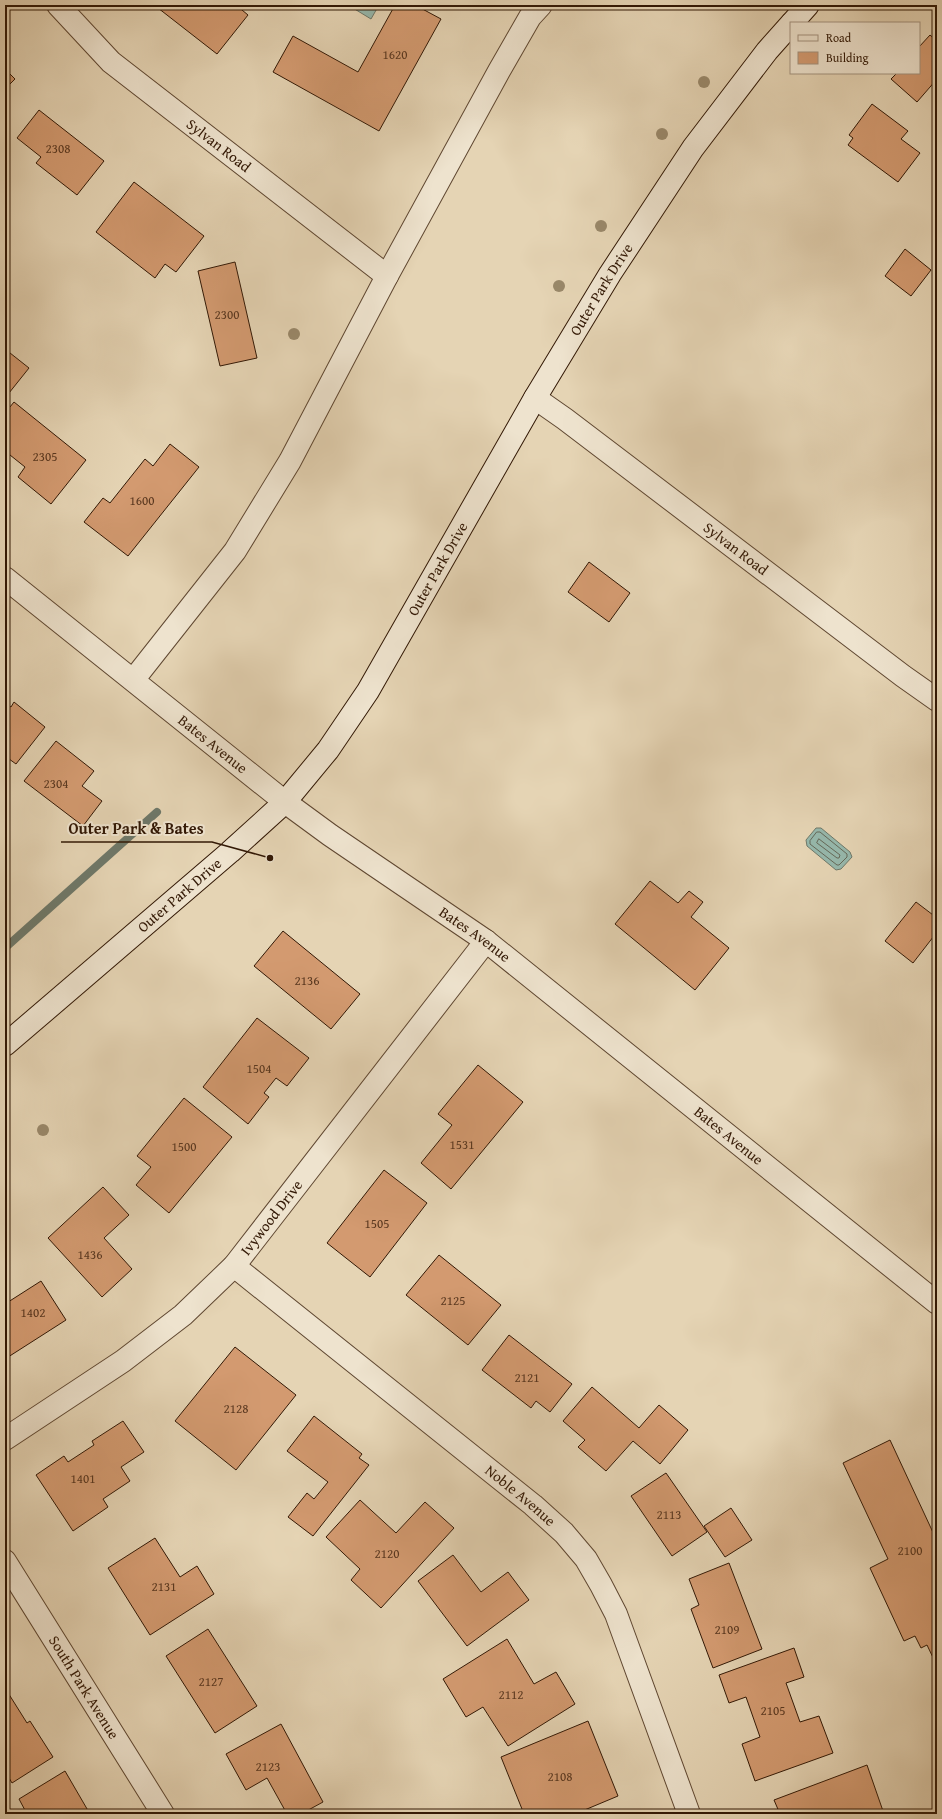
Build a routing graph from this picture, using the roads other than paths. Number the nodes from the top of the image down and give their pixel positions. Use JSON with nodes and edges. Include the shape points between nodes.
{"nodes":[{"id":1,"x":58,"y":5,"type":"edge"},
{"id":2,"x":541,"y":5,"type":"edge"},
{"id":3,"x":808,"y":5,"type":"edge"},
{"id":4,"x":794,"y":22,"type":"edge"},
{"id":5,"x":790,"y":26,"type":"edge"},
{"id":6,"x":387,"y":276,"type":"junction"},
{"id":7,"x":535,"y":398,"type":"junction"},
{"id":8,"x":5,"y":578,"type":"edge"},
{"id":9,"x":134,"y":679,"type":"junction"},
{"id":10,"x":937,"y":700,"type":"edge"},
{"id":11,"x":285,"y":802,"type":"junction"},
{"id":12,"x":486,"y":941,"type":"junction"},
{"id":13,"x":5,"y":1045,"type":"edge"},
{"id":14,"x":234,"y":1266,"type":"junction"},
{"id":15,"x":937,"y":1303,"type":"edge"},
{"id":16,"x":5,"y":1439,"type":"edge"},
{"id":17,"x":5,"y":1561,"type":"edge"},
{"id":18,"x":163,"y":1814,"type":"edge"},
{"id":19,"x":689,"y":1814,"type":"edge"}],
"edges":[{"from":1,"to":6,"type":"street","name":"Sylvan Road","via":[[111,62]]},
{"from":2,"to":6,"type":"street","via":[[530,17],[499,71]]},
{"from":3,"to":4,"type":"street","name":"Outer Park Drive"},
{"from":5,"to":7,"type":"street","name":"Outer Park Drive","via":[[767,51],[693,148],[610,274]]},
{"from":6,"to":9,"type":"street","via":[[290,461],[235,551]]},
{"from":7,"to":10,"type":"street","name":"Sylvan Road","via":[[572,423]]},
{"from":7,"to":11,"type":"street","name":"Outer Park Drive","via":[[368,691],[328,750]]},
{"from":8,"to":9,"type":"street","name":"Bates Avenue"},
{"from":9,"to":11,"type":"street","name":"Bates Avenue"},
{"from":11,"to":12,"type":"street","name":"Bates Avenue"},
{"from":11,"to":13,"type":"street","name":"Outer Park Drive"},
{"from":12,"to":14,"type":"street","name":"Ivywood Drive"},
{"from":12,"to":15,"type":"street","name":"Bates Avenue"},
{"from":14,"to":16,"type":"street","name":"Ivywood Drive","via":[[183,1315],[141,1347]]},
{"from":14,"to":19,"type":"street","name":"Noble Avenue","via":[[533,1505],[564,1533],[586,1559],[616,1614]]},
{"from":17,"to":18,"type":"street","name":"South Park Avenue"}]}
